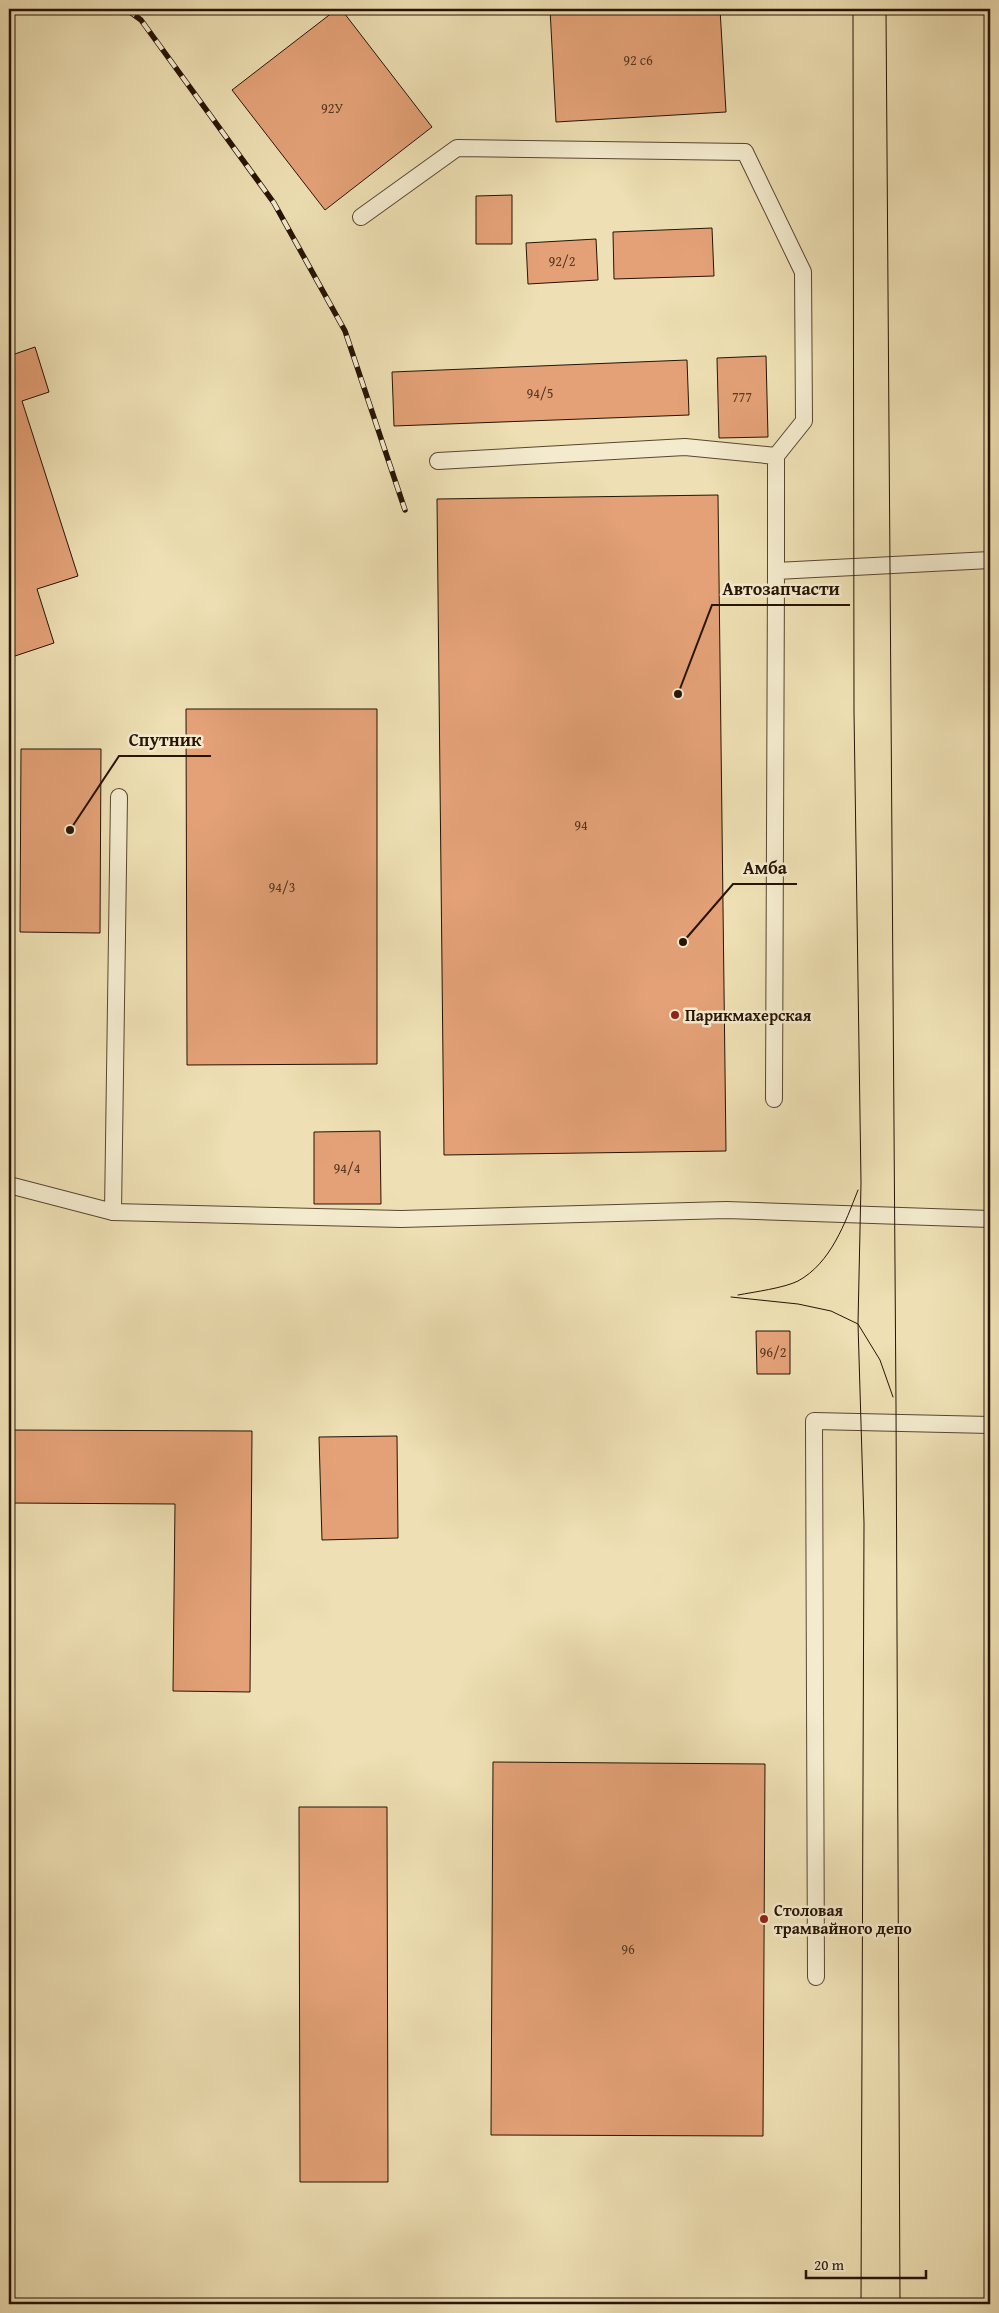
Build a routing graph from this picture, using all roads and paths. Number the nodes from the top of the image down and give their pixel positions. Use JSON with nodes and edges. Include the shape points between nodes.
{"nodes":[{"id":1,"x":361,"y":217,"type":"dead end"},
{"id":2,"x":776,"y":456,"type":"junction"},
{"id":3,"x":438,"y":461,"type":"dead end"},
{"id":4,"x":990,"y":560,"type":"edge"},
{"id":5,"x":776,"y":571,"type":"junction"},
{"id":6,"x":119,"y":797,"type":"dead end"},
{"id":7,"x":774,"y":1100,"type":"dead end"},
{"id":8,"x":9,"y":1185,"type":"edge"},
{"id":9,"x":113,"y":1212,"type":"junction"},
{"id":10,"x":990,"y":1219,"type":"edge"},
{"id":11,"x":990,"y":1425,"type":"edge"},
{"id":12,"x":816,"y":1977,"type":"dead end"}],
"edges":[{"from":1,"to":2,"type":"lane","via":[[457,148],[745,152],[803,272],[804,421]]},
{"from":2,"to":3,"type":"lane","via":[[686,447]]},
{"from":2,"to":5,"type":"lane"},
{"from":4,"to":5,"type":"lane"},
{"from":5,"to":7,"type":"lane"},
{"from":6,"to":9,"type":"lane"},
{"from":8,"to":9,"type":"lane"},
{"from":9,"to":10,"type":"lane","via":[[401,1219],[726,1210]]},
{"from":11,"to":12,"type":"lane","via":[[814,1421]]}]}
